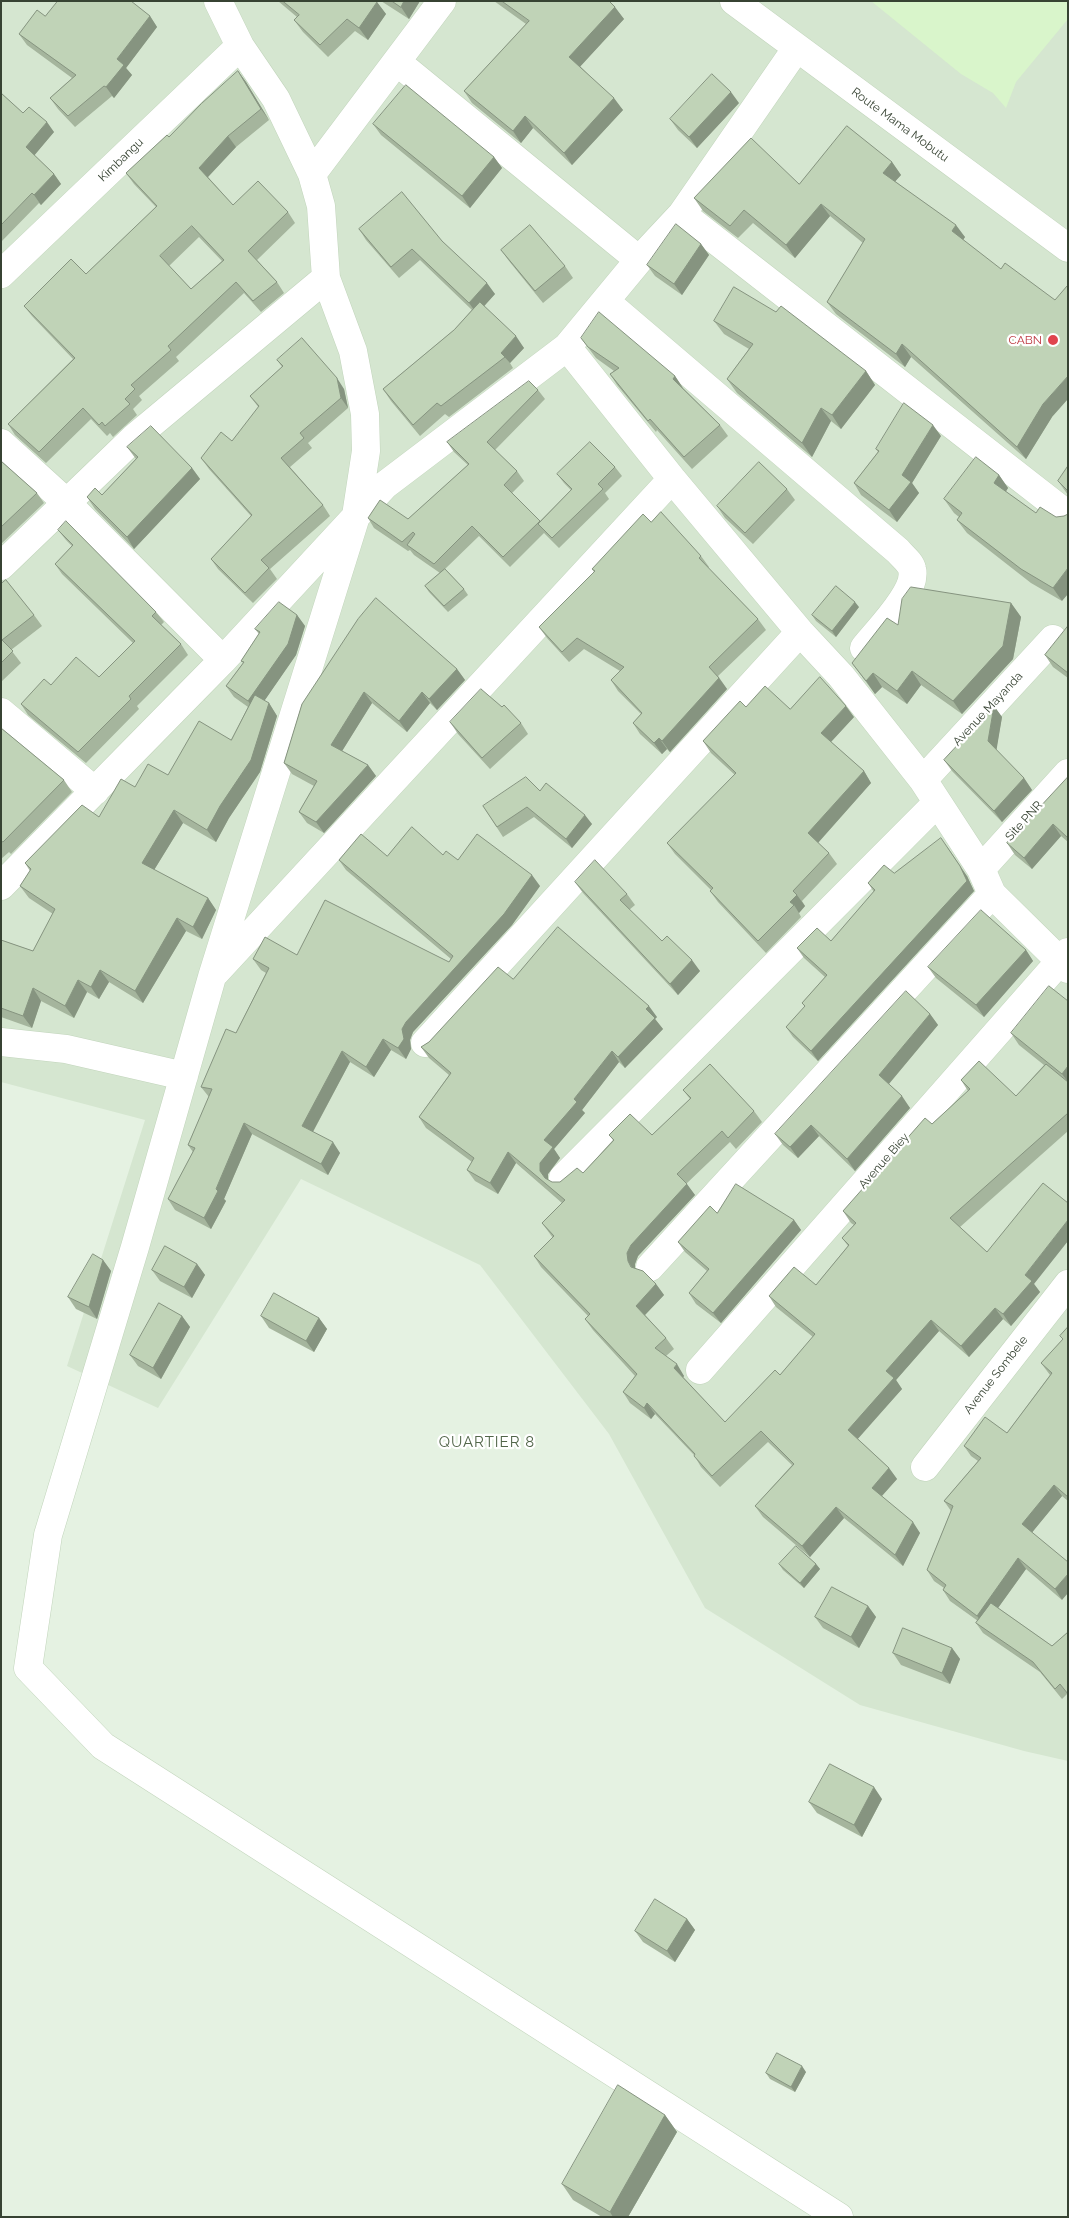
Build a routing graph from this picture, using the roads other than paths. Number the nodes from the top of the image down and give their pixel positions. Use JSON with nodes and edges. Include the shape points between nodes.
{"nodes":[{"id":1,"x":218,"y":1,"type":"edge"},
{"id":2,"x":442,"y":1,"type":"edge"},
{"id":3,"x":734,"y":1,"type":"edge"},
{"id":4,"x":240,"y":46,"type":"junction"},
{"id":5,"x":796,"y":49,"type":"junction"},
{"id":6,"x":397,"y":62,"type":"junction"},
{"id":7,"x":312,"y":174,"type":"junction"},
{"id":8,"x":682,"y":214,"type":"junction"},
{"id":9,"x":1068,"y":248,"type":"edge"},
{"id":10,"x":639,"y":260,"type":"junction"},
{"id":11,"x":1,"y":274,"type":"edge"},
{"id":12,"x":326,"y":278,"type":"junction"},
{"id":13,"x":605,"y":302,"type":"junction"},
{"id":14,"x":568,"y":347,"type":"junction"},
{"id":15,"x":1,"y":443,"type":"edge"},
{"id":16,"x":672,"y":479,"type":"junction"},
{"id":17,"x":66,"y":502,"type":"junction"},
{"id":18,"x":1068,"y":515,"type":"edge"},
{"id":19,"x":356,"y":516,"type":"junction"},
{"id":20,"x":1,"y":566,"type":"edge"},
{"id":21,"x":800,"y":632,"type":"junction"},
{"id":22,"x":1053,"y":639,"type":"dead end"},
{"id":23,"x":223,"y":660,"type":"junction"},
{"id":24,"x":841,"y":676,"type":"junction"},
{"id":25,"x":1,"y":712,"type":"edge"},
{"id":26,"x":1068,"y":773,"type":"edge"},
{"id":27,"x":923,"y":780,"type":"junction"},
{"id":28,"x":95,"y":791,"type":"junction"},
{"id":29,"x":937,"y":803,"type":"junction"},
{"id":30,"x":981,"y":869,"type":"junction"},
{"id":31,"x":1,"y":886,"type":"edge"},
{"id":32,"x":992,"y":894,"type":"junction"},
{"id":33,"x":1065,"y":960,"type":"edge"},
{"id":34,"x":212,"y":977,"type":"junction"},
{"id":35,"x":1,"y":1042,"type":"edge"},
{"id":36,"x":425,"y":1043,"type":"edge"},
{"id":37,"x":184,"y":1076,"type":"junction"},
{"id":38,"x":564,"y":1178,"type":"edge"},
{"id":39,"x":650,"y":1267,"type":"dead end"},
{"id":40,"x":1068,"y":1284,"type":"edge"},
{"id":41,"x":700,"y":1370,"type":"dead end"},
{"id":42,"x":925,"y":1467,"type":"dead end"},
{"id":43,"x":839,"y":2217,"type":"edge"}],
"edges":[{"from":1,"to":4,"type":"street"},
{"from":2,"to":6,"type":"street"},
{"from":3,"to":5,"type":"street","name":"Route Mama Mobutu"},
{"from":4,"to":7,"type":"street","via":[[276,99]]},
{"from":4,"to":11,"type":"street","name":"Kimbangu"},
{"from":5,"to":8,"type":"street"},
{"from":5,"to":9,"type":"street","name":"Route Mama Mobutu"},
{"from":6,"to":7,"type":"street"},
{"from":6,"to":10,"type":"street"},
{"from":7,"to":12,"type":"street","via":[[321,206]]},
{"from":8,"to":10,"type":"street"},
{"from":8,"to":18,"type":"street"},
{"from":10,"to":13,"type":"street"},
{"from":12,"to":17,"type":"street","via":[[134,438]]},
{"from":12,"to":19,"type":"street","via":[[353,351],[365,414],[366,452]]},
{"from":13,"to":14,"type":"street"},
{"from":13,"to":24,"type":"street","via":[[898,551],[912,568],[912,582],[906,594]]},
{"from":14,"to":16,"type":"street"},
{"from":14,"to":19,"type":"street","via":[[385,485]]},
{"from":15,"to":17,"type":"street"},
{"from":16,"to":21,"type":"street"},
{"from":16,"to":34,"type":"street"},
{"from":17,"to":20,"type":"street"},
{"from":17,"to":23,"type":"street"},
{"from":19,"to":23,"type":"street"},
{"from":19,"to":34,"type":"street"},
{"from":21,"to":24,"type":"street"},
{"from":21,"to":36,"type":"street"},
{"from":22,"to":27,"type":"street","name":"Avenue Mayanda"},
{"from":23,"to":28,"type":"street"},
{"from":24,"to":27,"type":"street"},
{"from":25,"to":28,"type":"street"},
{"from":26,"to":30,"type":"street","name":"Site PNR"},
{"from":27,"to":29,"type":"street"},
{"from":28,"to":31,"type":"street"},
{"from":29,"to":30,"type":"street"},
{"from":29,"to":38,"type":"street"},
{"from":30,"to":32,"type":"street"},
{"from":32,"to":33,"type":"street"},
{"from":32,"to":39,"type":"street"},
{"from":33,"to":41,"type":"street","name":"Avenue Biey"},
{"from":34,"to":37,"type":"street"},
{"from":35,"to":37,"type":"street","via":[[66,1049]]},
{"from":37,"to":43,"type":"street","via":[[48,1535],[28,1668],[103,1746]]},
{"from":40,"to":42,"type":"street","name":"Avenue Sombele"}]}
